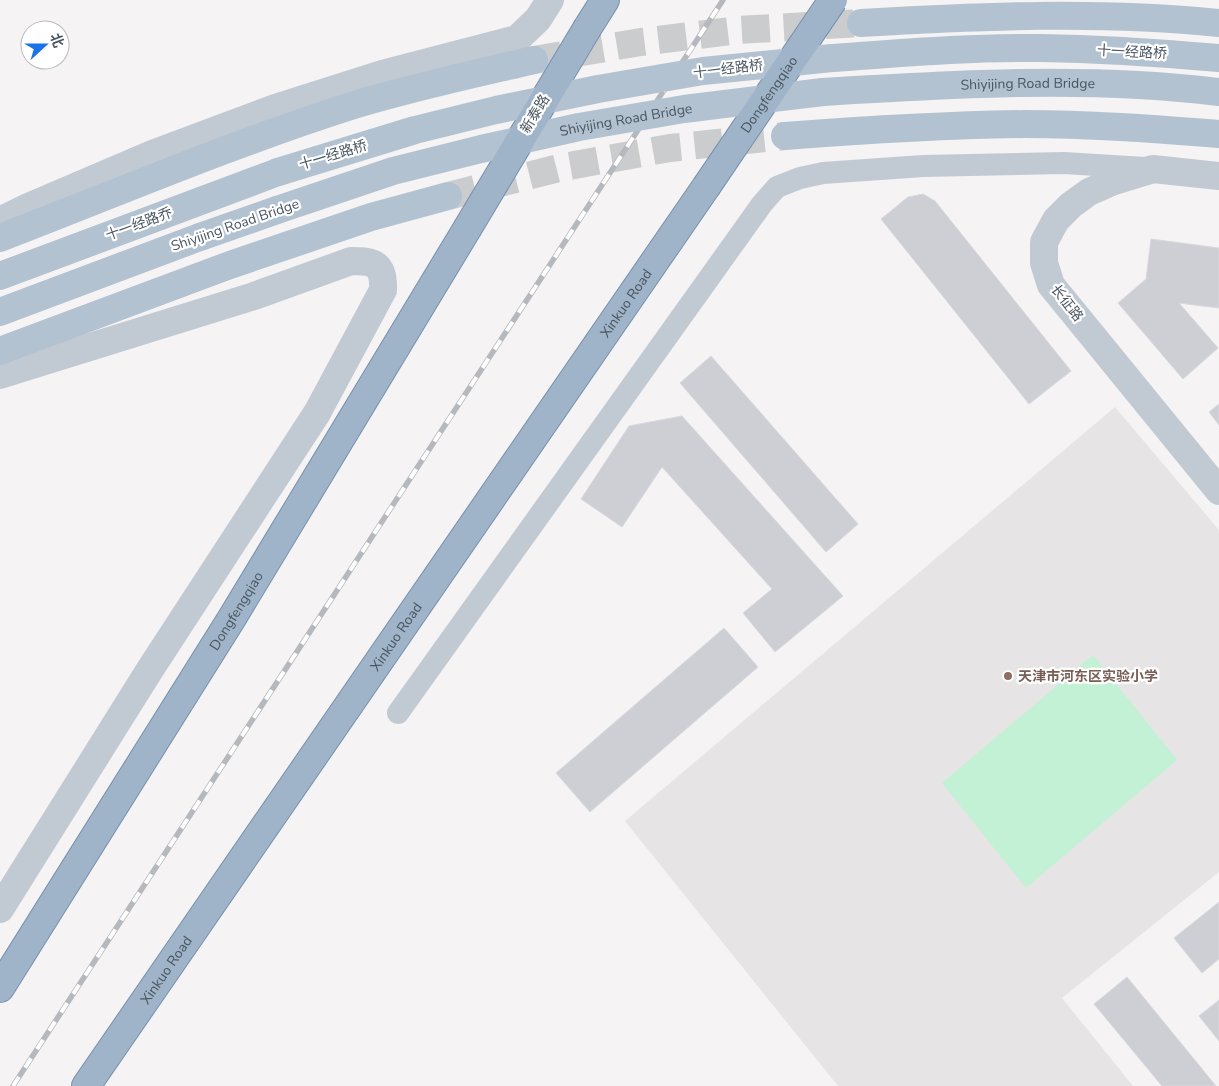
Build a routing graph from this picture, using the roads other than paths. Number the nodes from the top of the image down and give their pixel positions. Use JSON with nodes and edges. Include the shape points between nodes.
{"nodes":[{"id":1,"x":550,"y":0,"type":"edge"},
{"id":2,"x":605,"y":0,"type":"edge"},
{"id":3,"x":833,"y":0,"type":"edge"},
{"id":4,"x":861,"y":23,"type":"tunnel mouth"},
{"id":5,"x":1219,"y":23,"type":"edge"},
{"id":6,"x":1219,"y":58,"type":"edge"},
{"id":7,"x":534,"y":60,"type":"tunnel mouth"},
{"id":8,"x":1219,"y":92,"type":"edge"},
{"id":9,"x":1219,"y":134,"type":"edge"},
{"id":10,"x":785,"y":136,"type":"tunnel mouth"},
{"id":11,"x":1153,"y":168,"type":"junction"},
{"id":12,"x":278,"y":172,"type":"joint"},
{"id":13,"x":1219,"y":176,"type":"edge"},
{"id":14,"x":706,"y":187,"type":"joint"},
{"id":15,"x":448,"y":196,"type":"tunnel mouth"},
{"id":16,"x":0,"y":221,"type":"edge"},
{"id":17,"x":467,"y":230,"type":"joint"},
{"id":18,"x":0,"y":238,"type":"edge"},
{"id":19,"x":0,"y":276,"type":"edge"},
{"id":20,"x":0,"y":312,"type":"edge"},
{"id":21,"x":0,"y":351,"type":"edge"},
{"id":22,"x":0,"y":375,"type":"edge"},
{"id":23,"x":1219,"y":491,"type":"edge"},
{"id":24,"x":398,"y":713,"type":"dead end"},
{"id":25,"x":0,"y":909,"type":"edge"},
{"id":26,"x":0,"y":988,"type":"edge"},
{"id":27,"x":86,"y":1086,"type":"edge"}],
"edges":[{"from":1,"to":16,"type":"street","via":[[538,19],[517,39],[382,74],[275,108],[143,158]]},
{"from":2,"to":17,"type":"highway","name":"新泰路","bridge":true},
{"from":3,"to":14,"type":"highway","name":"Dongfengqiao","bridge":true},
{"from":4,"to":5,"type":"main road","via":[[1046,16]]},
{"from":6,"to":12,"type":"main road","name":"十一经路桥","bridge":true,"via":[[1116,51],[955,50],[703,71],[598,88],[487,112],[415,130]]},
{"from":7,"to":18,"type":"main road","via":[[355,105],[224,151]]},
{"from":8,"to":20,"type":"main road","name":"Shiyijing Road Bridge","bridge":true,"via":[[1120,85],[940,85],[823,92],[684,109],[579,127],[393,171],[196,238]]},
{"from":9,"to":10,"type":"main road","via":[[1115,126],[1026,124],[894,127]]},
{"from":11,"to":13,"type":"street","name":"长征路"},
{"from":11,"to":23,"type":"street","name":"长征路","via":[[1089,192],[1071,205],[1056,220],[1044,242],[1044,263],[1051,285]]},
{"from":11,"to":24,"type":"street","via":[[1064,163],[923,166],[823,173],[777,187]]},
{"from":12,"to":19,"type":"main road","name":"十一经路乔"},
{"from":14,"to":27,"type":"highway","name":"Xinkuo Road"},
{"from":15,"to":21,"type":"main road","via":[[371,217],[240,262]]},
{"from":17,"to":26,"type":"highway","name":"Dongfengqiao","via":[[232,618]]},
{"from":22,"to":25,"type":"street","via":[[254,296],[351,260],[375,264],[383,279],[383,290],[317,413],[149,671]]}]}
